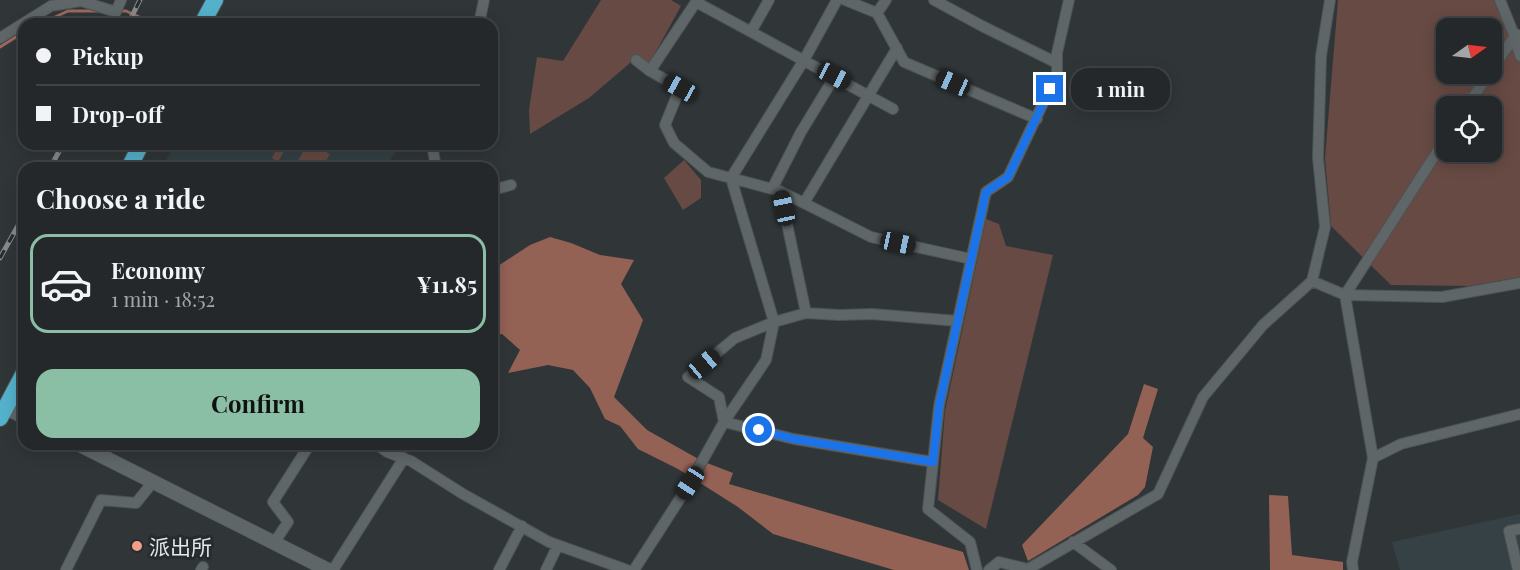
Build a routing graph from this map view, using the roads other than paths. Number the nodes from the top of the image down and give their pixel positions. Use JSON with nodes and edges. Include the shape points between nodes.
{"nodes":[{"id":1,"x":122,"y":0,"type":"edge"},
{"id":2,"x":215,"y":0,"type":"edge"},
{"id":3,"x":484,"y":0,"type":"edge"},
{"id":4,"x":769,"y":0,"type":"edge"},
{"id":5,"x":837,"y":0,"type":"edge"},
{"id":6,"x":845,"y":0,"type":"edge"},
{"id":7,"x":886,"y":0,"type":"edge"},
{"id":8,"x":934,"y":0,"type":"edge"},
{"id":9,"x":1069,"y":0,"type":"edge"},
{"id":10,"x":1330,"y":0,"type":"edge"},
{"id":11,"x":1500,"y":0,"type":"edge"},
{"id":12,"x":694,"y":1,"type":"edge"},
{"id":13,"x":877,"y":13,"type":"junction"},
{"id":14,"x":32,"y":18,"type":"edge"},
{"id":15,"x":205,"y":18,"type":"edge"},
{"id":16,"x":480,"y":18,"type":"edge"},
{"id":17,"x":18,"y":27,"type":"edge"},
{"id":18,"x":752,"y":30,"type":"junction"},
{"id":19,"x":1517,"y":33,"type":"edge"},
{"id":20,"x":0,"y":38,"type":"edge"},
{"id":21,"x":897,"y":48,"type":"junction"},
{"id":22,"x":1502,"y":55,"type":"edge"},
{"id":23,"x":1520,"y":56,"type":"edge"},
{"id":24,"x":636,"y":60,"type":"dead end"},
{"id":25,"x":804,"y":60,"type":"junction"},
{"id":26,"x":1057,"y":63,"type":"junction"},
{"id":27,"x":650,"y":71,"type":"junction"},
{"id":28,"x":834,"y":76,"type":"junction"},
{"id":29,"x":868,"y":94,"type":"junction"},
{"id":30,"x":893,"y":109,"type":"dead end"},
{"id":31,"x":1037,"y":119,"type":"junction"},
{"id":32,"x":1436,"y":154,"type":"edge"},
{"id":33,"x":731,"y":178,"type":"junction"},
{"id":34,"x":511,"y":185,"type":"dead end"},
{"id":35,"x":498,"y":188,"type":"edge"},
{"id":36,"x":776,"y":190,"type":"junction"},
{"id":37,"x":804,"y":203,"type":"junction"},
{"id":38,"x":971,"y":259,"type":"junction"},
{"id":39,"x":1312,"y":282,"type":"junction"},
{"id":40,"x":1520,"y":283,"type":"edge"},
{"id":41,"x":1345,"y":295,"type":"junction"},
{"id":42,"x":806,"y":313,"type":"junction"},
{"id":43,"x":958,"y":321,"type":"junction"},
{"id":44,"x":774,"y":322,"type":"junction"},
{"id":45,"x":18,"y":384,"type":"edge"},
{"id":46,"x":3,"y":413,"type":"edge"},
{"id":47,"x":1520,"y":414,"type":"edge"},
{"id":48,"x":18,"y":416,"type":"edge"},
{"id":49,"x":724,"y":422,"type":"junction"},
{"id":50,"x":90,"y":450,"type":"edge"},
{"id":51,"x":306,"y":450,"type":"edge"},
{"id":52,"x":384,"y":450,"type":"edge"},
{"id":53,"x":404,"y":458,"type":"junction"},
{"id":54,"x":1373,"y":458,"type":"junction"},
{"id":55,"x":933,"y":462,"type":"junction"},
{"id":56,"x":153,"y":482,"type":"junction"},
{"id":57,"x":522,"y":526,"type":"junction"},
{"id":58,"x":1520,"y":529,"type":"edge"},
{"id":59,"x":1073,"y":542,"type":"junction"},
{"id":60,"x":274,"y":543,"type":"junction"},
{"id":61,"x":558,"y":545,"type":"junction"},
{"id":62,"x":66,"y":570,"type":"edge"},
{"id":63,"x":328,"y":570,"type":"edge"},
{"id":64,"x":333,"y":570,"type":"edge"},
{"id":65,"x":499,"y":570,"type":"edge"},
{"id":66,"x":546,"y":570,"type":"edge"},
{"id":67,"x":627,"y":570,"type":"edge"},
{"id":68,"x":634,"y":570,"type":"edge"},
{"id":69,"x":977,"y":570,"type":"edge"},
{"id":70,"x":989,"y":570,"type":"edge"},
{"id":71,"x":1111,"y":570,"type":"edge"},
{"id":72,"x":1353,"y":570,"type":"edge"},
{"id":73,"x":1518,"y":570,"type":"edge"}],
"edges":[{"from":1,"to":14,"type":"street","via":[[116,12],[81,1],[51,6]]},
{"from":2,"to":15,"type":"highway"},
{"from":3,"to":16,"type":"street"},
{"from":4,"to":18,"type":"street"},
{"from":5,"to":25,"type":"street"},
{"from":6,"to":13,"type":"street"},
{"from":7,"to":13,"type":"street"},
{"from":8,"to":26,"type":"street"},
{"from":9,"to":26,"type":"street"},
{"from":10,"to":39,"type":"street","via":[[1321,56],[1318,158],[1325,227]]},
{"from":11,"to":19,"type":"street"},
{"from":12,"to":18,"type":"street"},
{"from":12,"to":27,"type":"street"},
{"from":13,"to":21,"type":"street"},
{"from":17,"to":20,"type":"street"},
{"from":18,"to":25,"type":"street"},
{"from":19,"to":22,"type":"street"},
{"from":19,"to":23,"type":"street"},
{"from":21,"to":29,"type":"street"},
{"from":21,"to":31,"type":"street","via":[[904,62]]},
{"from":24,"to":27,"type":"street"},
{"from":25,"to":28,"type":"street"},
{"from":25,"to":33,"type":"street"},
{"from":26,"to":31,"type":"street","via":[[1057,74]]},
{"from":27,"to":33,"type":"street","via":[[680,88],[664,125],[674,142],[708,172]]},
{"from":28,"to":29,"type":"street"},
{"from":28,"to":36,"type":"street","via":[[801,132]]},
{"from":29,"to":30,"type":"street"},
{"from":29,"to":37,"type":"street"},
{"from":31,"to":38,"type":"street","via":[[1008,177],[986,192]]},
{"from":32,"to":41,"type":"street"},
{"from":33,"to":36,"type":"street"},
{"from":33,"to":44,"type":"street"},
{"from":34,"to":35,"type":"street"},
{"from":36,"to":37,"type":"street"},
{"from":36,"to":42,"type":"street"},
{"from":37,"to":38,"type":"street","via":[[871,237]]},
{"from":38,"to":43,"type":"street"},
{"from":39,"to":41,"type":"street"},
{"from":39,"to":59,"type":"street","via":[[1263,325],[1203,397],[1158,494]]},
{"from":40,"to":41,"type":"street","via":[[1442,297]]},
{"from":41,"to":54,"type":"street"},
{"from":42,"to":43,"type":"street"},
{"from":42,"to":44,"type":"street"},
{"from":43,"to":55,"type":"street","via":[[939,406]]},
{"from":44,"to":49,"type":"street","via":[[766,360]]},
{"from":44,"to":49,"type":"street","via":[[735,338],[688,377],[720,397]]},
{"from":45,"to":46,"type":"highway"},
{"from":46,"to":48,"type":"street"},
{"from":47,"to":54,"type":"street","via":[[1401,444]]},
{"from":49,"to":55,"type":"street","via":[[794,439]]},
{"from":49,"to":68,"type":"street"},
{"from":50,"to":56,"type":"street"},
{"from":51,"to":60,"type":"street","via":[[273,502],[288,522]]},
{"from":52,"to":53,"type":"street"},
{"from":53,"to":57,"type":"street"},
{"from":53,"to":64,"type":"street"},
{"from":54,"to":72,"type":"street"},
{"from":55,"to":69,"type":"street","via":[[928,509],[970,542]]},
{"from":56,"to":60,"type":"street"},
{"from":56,"to":62,"type":"street","via":[[136,503],[101,500]]},
{"from":57,"to":61,"type":"street"},
{"from":57,"to":65,"type":"street"},
{"from":58,"to":73,"type":"street","via":[[1509,531]]},
{"from":59,"to":70,"type":"street","via":[[1028,569],[999,562]]},
{"from":59,"to":71,"type":"street"},
{"from":60,"to":63,"type":"street"},
{"from":61,"to":66,"type":"street"},
{"from":61,"to":67,"type":"street"}]}
